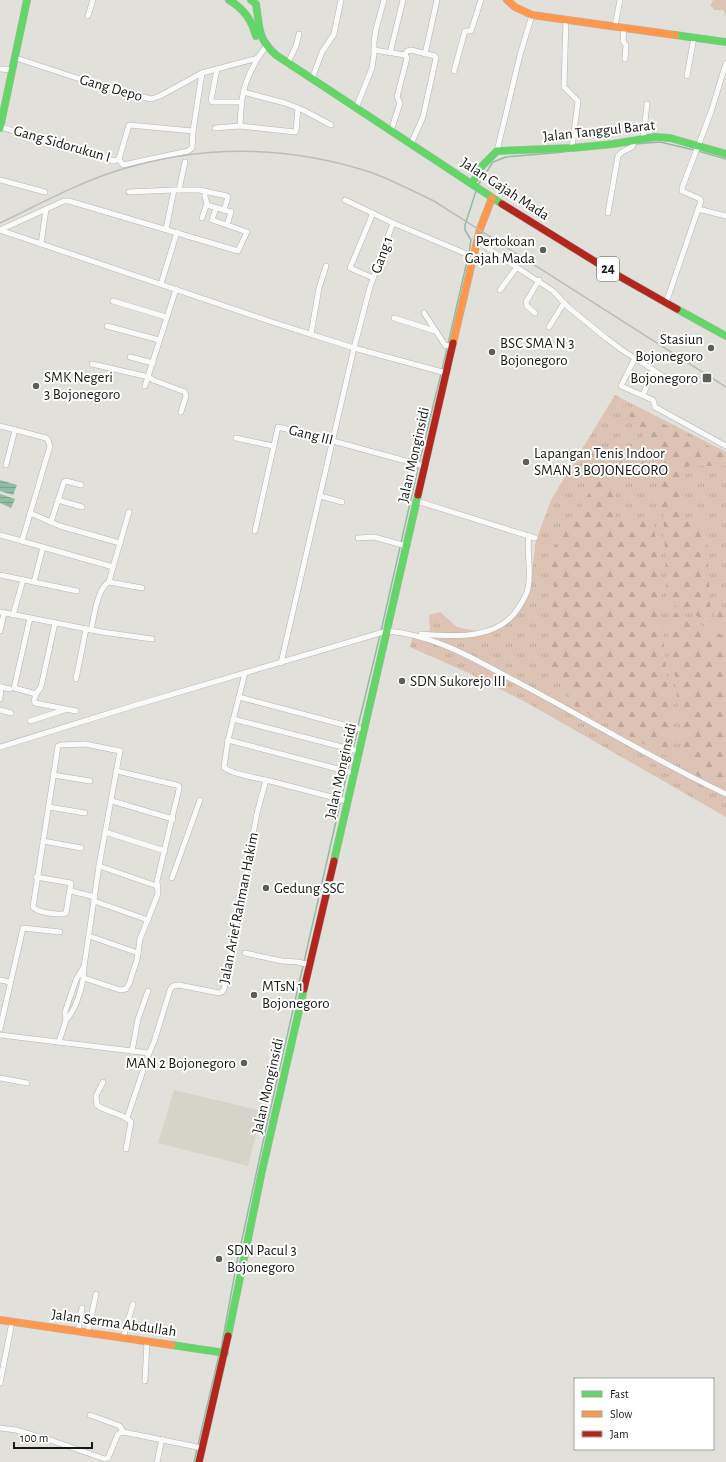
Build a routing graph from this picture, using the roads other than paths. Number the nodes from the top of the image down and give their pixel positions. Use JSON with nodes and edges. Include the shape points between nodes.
{"nodes":[{"id":1,"x":27,"y":0,"type":"edge"},
{"id":2,"x":93,"y":0,"type":"edge"},
{"id":3,"x":229,"y":0,"type":"edge"},
{"id":4,"x":248,"y":0,"type":"edge"},
{"id":5,"x":341,"y":0,"type":"edge"},
{"id":6,"x":384,"y":0,"type":"edge"},
{"id":7,"x":402,"y":0,"type":"edge"},
{"id":8,"x":437,"y":0,"type":"edge"},
{"id":9,"x":481,"y":0,"type":"edge"},
{"id":10,"x":507,"y":0,"type":"edge"},
{"id":11,"x":620,"y":0,"type":"edge"},
{"id":12,"x":255,"y":3,"type":"edge"},
{"id":13,"x":244,"y":11,"type":"junction"},
{"id":14,"x":532,"y":15,"type":"junction"},
{"id":15,"x":88,"y":16,"type":"dead end"},
{"id":16,"x":566,"y":19,"type":"junction"},
{"id":17,"x":615,"y":26,"type":"junction"},
{"id":18,"x":624,"y":27,"type":"junction"},
{"id":19,"x":299,"y":34,"type":"dead end"},
{"id":20,"x":694,"y":37,"type":"junction"},
{"id":21,"x":726,"y":42,"type":"edge"},
{"id":22,"x":265,"y":48,"type":"junction"},
{"id":23,"x":374,"y":50,"type":"junction"},
{"id":24,"x":390,"y":53,"type":"junction"},
{"id":25,"x":425,"y":54,"type":"junction"},
{"id":26,"x":405,"y":55,"type":"junction"},
{"id":27,"x":16,"y":58,"type":"junction"},
{"id":28,"x":258,"y":58,"type":"junction"},
{"id":29,"x":625,"y":59,"type":"dead end"},
{"id":30,"x":726,"y":63,"type":"edge"},
{"id":31,"x":288,"y":64,"type":"junction"},
{"id":32,"x":0,"y":69,"type":"edge"},
{"id":33,"x":217,"y":69,"type":"junction"},
{"id":34,"x":13,"y":70,"type":"junction"},
{"id":35,"x":454,"y":71,"type":"dead end"},
{"id":36,"x":202,"y":73,"type":"junction"},
{"id":37,"x":687,"y":76,"type":"dead end"},
{"id":38,"x":312,"y":79,"type":"junction"},
{"id":39,"x":723,"y":84,"type":"edge"},
{"id":40,"x":243,"y":92,"type":"junction"},
{"id":41,"x":240,"y":102,"type":"junction"},
{"id":42,"x":647,"y":104,"type":"dead end"},
{"id":43,"x":298,"y":108,"type":"junction"},
{"id":44,"x":356,"y":108,"type":"junction"},
{"id":45,"x":331,"y":125,"type":"dead end"},
{"id":46,"x":240,"y":126,"type":"junction"},
{"id":47,"x":0,"y":127,"type":"edge"},
{"id":48,"x":215,"y":128,"type":"dead end"},
{"id":49,"x":193,"y":131,"type":"junction"},
{"id":50,"x":391,"y":131,"type":"junction"},
{"id":51,"x":636,"y":142,"type":"junction"},
{"id":52,"x":411,"y":144,"type":"junction"},
{"id":53,"x":572,"y":148,"type":"junction"},
{"id":54,"x":697,"y":149,"type":"junction"},
{"id":55,"x":497,"y":151,"type":"junction"},
{"id":56,"x":726,"y":154,"type":"edge"},
{"id":57,"x":120,"y":159,"type":"junction"},
{"id":58,"x":185,"y":162,"type":"dead end"},
{"id":59,"x":0,"y":180,"type":"edge"},
{"id":60,"x":473,"y":184,"type":"junction"},
{"id":61,"x":176,"y":190,"type":"junction"},
{"id":62,"x":204,"y":191,"type":"junction"},
{"id":63,"x":45,"y":192,"type":"dead end"},
{"id":64,"x":129,"y":192,"type":"dead end"},
{"id":65,"x":492,"y":198,"type":"junction"},
{"id":66,"x":345,"y":200,"type":"dead end"},
{"id":67,"x":206,"y":205,"type":"junction"},
{"id":68,"x":216,"y":208,"type":"junction"},
{"id":69,"x":46,"y":209,"type":"junction"},
{"id":70,"x":698,"y":209,"type":"junction"},
{"id":71,"x":224,"y":210,"type":"junction"},
{"id":72,"x":373,"y":213,"type":"junction"},
{"id":73,"x":608,"y":213,"type":"dead end"},
{"id":74,"x":726,"y":216,"type":"edge"},
{"id":75,"x":202,"y":218,"type":"dead end"},
{"id":76,"x":393,"y":223,"type":"junction"},
{"id":77,"x":227,"y":225,"type":"junction"},
{"id":78,"x":166,"y":229,"type":"junction"},
{"id":79,"x":0,"y":230,"type":"edge"},
{"id":80,"x":177,"y":232,"type":"junction"},
{"id":81,"x":477,"y":241,"type":"junction"},
{"id":82,"x":41,"y":244,"type":"junction"},
{"id":83,"x":471,"y":255,"type":"junction"},
{"id":84,"x":326,"y":266,"type":"dead end"},
{"id":85,"x":517,"y":267,"type":"junction"},
{"id":86,"x":373,"y":278,"type":"junction"},
{"id":87,"x":539,"y":280,"type":"junction"},
{"id":88,"x":161,"y":284,"type":"junction"},
{"id":89,"x":176,"y":289,"type":"junction"},
{"id":90,"x":500,"y":290,"type":"dead end"},
{"id":91,"x":113,"y":301,"type":"dead end"},
{"id":92,"x":666,"y":302,"type":"junction"},
{"id":93,"x":564,"y":303,"type":"junction"},
{"id":94,"x":424,"y":313,"type":"dead end"},
{"id":95,"x":535,"y":313,"type":"dead end"},
{"id":96,"x":166,"y":317,"type":"junction"},
{"id":97,"x":394,"y":318,"type":"dead end"},
{"id":98,"x":107,"y":326,"type":"dead end"},
{"id":99,"x":549,"y":327,"type":"dead end"},
{"id":100,"x":435,"y":331,"type":"junction"},
{"id":101,"x":310,"y":334,"type":"junction"},
{"id":102,"x":726,"y":336,"type":"edge"},
{"id":103,"x":159,"y":340,"type":"junction"},
{"id":104,"x":449,"y":346,"type":"junction"},
{"id":105,"x":354,"y":348,"type":"junction"},
{"id":106,"x":130,"y":357,"type":"dead end"},
{"id":107,"x":635,"y":358,"type":"junction"},
{"id":108,"x":153,"y":363,"type":"junction"},
{"id":109,"x":92,"y":364,"type":"dead end"},
{"id":110,"x":654,"y":370,"type":"junction"},
{"id":111,"x":443,"y":372,"type":"junction"},
{"id":112,"x":149,"y":377,"type":"junction"},
{"id":113,"x":666,"y":378,"type":"dead end"},
{"id":114,"x":146,"y":386,"type":"dead end"},
{"id":115,"x":643,"y":395,"type":"junction"},
{"id":116,"x":181,"y":412,"type":"dead end"},
{"id":117,"x":0,"y":426,"type":"edge"},
{"id":118,"x":15,"y":430,"type":"junction"},
{"id":119,"x":236,"y":438,"type":"dead end"},
{"id":120,"x":333,"y":441,"type":"junction"},
{"id":121,"x":273,"y":446,"type":"junction"},
{"id":122,"x":726,"y":446,"type":"edge"},
{"id":123,"x":6,"y":465,"type":"dead end"},
{"id":124,"x":421,"y":465,"type":"junction"},
{"id":125,"x":81,"y":485,"type":"dead end"},
{"id":126,"x":320,"y":496,"type":"junction"},
{"id":127,"x":58,"y":500,"type":"junction"},
{"id":128,"x":417,"y":501,"type":"junction"},
{"id":129,"x":342,"y":502,"type":"dead end"},
{"id":130,"x":82,"y":508,"type":"dead end"},
{"id":131,"x":129,"y":512,"type":"dead end"},
{"id":132,"x":30,"y":513,"type":"junction"},
{"id":133,"x":51,"y":522,"type":"junction"},
{"id":134,"x":255,"y":531,"type":"dead end"},
{"id":135,"x":0,"y":535,"type":"edge"},
{"id":136,"x":358,"y":538,"type":"dead end"},
{"id":137,"x":22,"y":541,"type":"junction"},
{"id":138,"x":120,"y":543,"type":"junction"},
{"id":139,"x":402,"y":545,"type":"junction"},
{"id":140,"x":43,"y":547,"type":"junction"},
{"id":141,"x":113,"y":567,"type":"junction"},
{"id":142,"x":0,"y":574,"type":"edge"},
{"id":143,"x":22,"y":580,"type":"junction"},
{"id":144,"x":34,"y":582,"type":"junction"},
{"id":145,"x":109,"y":582,"type":"junction"},
{"id":146,"x":142,"y":588,"type":"dead end"},
{"id":147,"x":77,"y":591,"type":"dead end"},
{"id":148,"x":2,"y":612,"type":"edge"},
{"id":149,"x":13,"y":615,"type":"junction"},
{"id":150,"x":30,"y":618,"type":"junction"},
{"id":151,"x":55,"y":623,"type":"junction"},
{"id":152,"x":89,"y":630,"type":"junction"},
{"id":153,"x":0,"y":631,"type":"edge"},
{"id":154,"x":385,"y":631,"type":"junction"},
{"id":155,"x":402,"y":632,"type":"junction"},
{"id":156,"x":152,"y":639,"type":"dead end"},
{"id":157,"x":281,"y":663,"type":"junction"},
{"id":158,"x":245,"y":673,"type":"junction"},
{"id":159,"x":76,"y":679,"type":"dead end"},
{"id":160,"x":1,"y":687,"type":"edge"},
{"id":161,"x":10,"y":689,"type":"dead end"},
{"id":162,"x":36,"y":694,"type":"junction"},
{"id":163,"x":239,"y":697,"type":"junction"},
{"id":164,"x":0,"y":699,"type":"edge"},
{"id":165,"x":45,"y":705,"type":"junction"},
{"id":166,"x":0,"y":710,"type":"edge"},
{"id":167,"x":64,"y":710,"type":"junction"},
{"id":168,"x":76,"y":711,"type":"dead end"},
{"id":169,"x":11,"y":713,"type":"dead end"},
{"id":170,"x":42,"y":717,"type":"junction"},
{"id":171,"x":233,"y":719,"type":"junction"},
{"id":172,"x":30,"y":721,"type":"dead end"},
{"id":173,"x":360,"y":729,"type":"junction"},
{"id":174,"x":228,"y":740,"type":"junction"},
{"id":175,"x":0,"y":747,"type":"edge"},
{"id":176,"x":355,"y":750,"type":"junction"},
{"id":177,"x":117,"y":771,"type":"junction"},
{"id":178,"x":350,"y":772,"type":"junction"},
{"id":179,"x":53,"y":775,"type":"junction"},
{"id":180,"x":266,"y":780,"type":"junction"},
{"id":181,"x":90,"y":781,"type":"dead end"},
{"id":182,"x":726,"y":794,"type":"edge"},
{"id":183,"x":200,"y":800,"type":"dead end"},
{"id":184,"x":344,"y":800,"type":"junction"},
{"id":185,"x":112,"y":801,"type":"junction"},
{"id":186,"x":49,"y":807,"type":"junction"},
{"id":187,"x":85,"y":813,"type":"dead end"},
{"id":188,"x":173,"y":819,"type":"junction"},
{"id":189,"x":105,"y":832,"type":"junction"},
{"id":190,"x":43,"y":841,"type":"junction"},
{"id":191,"x":81,"y":848,"type":"dead end"},
{"id":192,"x":165,"y":851,"type":"junction"},
{"id":193,"x":99,"y":866,"type":"junction"},
{"id":194,"x":36,"y":877,"type":"junction"},
{"id":195,"x":172,"y":878,"type":"dead end"},
{"id":196,"x":157,"y":886,"type":"junction"},
{"id":197,"x":70,"y":891,"type":"junction"},
{"id":198,"x":94,"y":899,"type":"junction"},
{"id":199,"x":148,"y":920,"type":"junction"},
{"id":200,"x":60,"y":932,"type":"dead end"},
{"id":201,"x":89,"y":936,"type":"junction"},
{"id":202,"x":138,"y":953,"type":"junction"},
{"id":203,"x":245,"y":953,"type":"dead end"},
{"id":204,"x":309,"y":964,"type":"junction"},
{"id":205,"x":84,"y":967,"type":"junction"},
{"id":206,"x":0,"y":980,"type":"edge"},
{"id":207,"x":76,"y":980,"type":"junction"},
{"id":208,"x":83,"y":980,"type":"junction"},
{"id":209,"x":10,"y":982,"type":"junction"},
{"id":210,"x":148,"y":991,"type":"dead end"},
{"id":211,"x":66,"y":1020,"type":"junction"},
{"id":212,"x":0,"y":1029,"type":"edge"},
{"id":213,"x":0,"y":1035,"type":"edge"},
{"id":214,"x":59,"y":1042,"type":"junction"},
{"id":215,"x":132,"y":1051,"type":"junction"},
{"id":216,"x":149,"y":1053,"type":"junction"},
{"id":217,"x":0,"y":1078,"type":"edge"},
{"id":218,"x":103,"y":1082,"type":"dead end"},
{"id":219,"x":27,"y":1083,"type":"dead end"},
{"id":220,"x":127,"y":1118,"type":"junction"},
{"id":221,"x":126,"y":1149,"type":"dead end"},
{"id":222,"x":96,"y":1294,"type":"dead end"},
{"id":223,"x":132,"y":1304,"type":"dead end"},
{"id":224,"x":82,"y":1308,"type":"dead end"},
{"id":225,"x":0,"y":1320,"type":"edge"},
{"id":226,"x":12,"y":1322,"type":"junction"},
{"id":227,"x":78,"y":1331,"type":"junction"},
{"id":228,"x":88,"y":1332,"type":"junction"},
{"id":229,"x":124,"y":1338,"type":"junction"},
{"id":230,"x":147,"y":1341,"type":"junction"},
{"id":231,"x":220,"y":1352,"type":"junction"},
{"id":232,"x":145,"y":1381,"type":"dead end"},
{"id":233,"x":0,"y":1383,"type":"edge"},
{"id":234,"x":90,"y":1415,"type":"dead end"},
{"id":235,"x":0,"y":1428,"type":"edge"},
{"id":236,"x":123,"y":1432,"type":"junction"},
{"id":237,"x":162,"y":1439,"type":"junction"},
{"id":238,"x":199,"y":1447,"type":"junction"},
{"id":239,"x":157,"y":1462,"type":"edge"},
{"id":240,"x":199,"y":1462,"type":"edge"}],
"edges":[{"from":1,"to":27,"type":"main road"},
{"from":2,"to":15,"type":"street"},
{"from":3,"to":13,"type":"main road"},
{"from":4,"to":13,"type":"main road","via":[[243,3]]},
{"from":5,"to":38,"type":"street","via":[[334,34],[322,52]]},
{"from":6,"to":23,"type":"street","via":[[376,29]]},
{"from":7,"to":24,"type":"street"},
{"from":8,"to":25,"type":"street"},
{"from":9,"to":35,"type":"street","via":[[471,31],[465,30]]},
{"from":10,"to":14,"type":"main road"},
{"from":11,"to":17,"type":"street"},
{"from":12,"to":13,"type":"main road","via":[[252,13]]},
{"from":12,"to":22,"type":"main road","name":"Jalan Gajah Mada","number":"24"},
{"from":13,"to":22,"type":"main road","name":"Jalan Gajah Mada","number":"24","via":[[250,19],[258,43]]},
{"from":14,"to":16,"type":"main road"},
{"from":14,"to":55,"type":"street"},
{"from":16,"to":17,"type":"main road"},
{"from":16,"to":53,"type":"street","via":[[564,86],[578,101]]},
{"from":17,"to":18,"type":"main road"},
{"from":18,"to":20,"type":"main road"},
{"from":18,"to":29,"type":"street"},
{"from":19,"to":31,"type":"street"},
{"from":20,"to":21,"type":"main road"},
{"from":20,"to":37,"type":"street"},
{"from":22,"to":28,"type":"street"},
{"from":22,"to":31,"type":"main road","name":"Jalan Gajah Mada","number":"24"},
{"from":23,"to":24,"type":"street"},
{"from":23,"to":44,"type":"street","via":[[372,68]]},
{"from":24,"to":26,"type":"street"},
{"from":25,"to":26,"type":"street","via":[[411,50]]},
{"from":25,"to":52,"type":"street","via":[[435,56],[436,60],[423,117]]},
{"from":26,"to":50,"type":"street","via":[[407,58],[397,98],[400,103]]},
{"from":27,"to":34,"type":"main road"},
{"from":27,"to":36,"type":"street","name":"Gang Depo","via":[[151,99]]},
{"from":28,"to":33,"type":"street","name":"Gang Depo"},
{"from":28,"to":40,"type":"street"},
{"from":30,"to":39,"type":"street"},
{"from":31,"to":38,"type":"main road","name":"Jalan Gajah Mada","number":"24"},
{"from":32,"to":34,"type":"street"},
{"from":33,"to":36,"type":"street","name":"Gang Depo"},
{"from":33,"to":41,"type":"street","via":[[212,102]]},
{"from":34,"to":47,"type":"main road"},
{"from":36,"to":49,"type":"street"},
{"from":38,"to":44,"type":"main road","name":"Jalan Gajah Mada","number":"24"},
{"from":39,"to":54,"type":"street"},
{"from":40,"to":41,"type":"street"},
{"from":40,"to":43,"type":"street"},
{"from":41,"to":46,"type":"street"},
{"from":42,"to":51,"type":"street"},
{"from":43,"to":45,"type":"street"},
{"from":43,"to":46,"type":"street","via":[[295,132]]},
{"from":44,"to":50,"type":"main road","name":"Jalan Gajah Mada","number":"24"},
{"from":46,"to":48,"type":"street"},
{"from":47,"to":57,"type":"street","name":"Gang Sidorukun I","via":[[113,161]]},
{"from":49,"to":57,"type":"street","via":[[193,147],[188,151],[123,165]]},
{"from":49,"to":57,"type":"street","name":"Gang Sidorukun I","via":[[129,125]]},
{"from":50,"to":52,"type":"main road","name":"Jalan Gajah Mada","number":"24"},
{"from":51,"to":53,"type":"main road","name":"Jalan Tanggul Barat"},
{"from":51,"to":54,"type":"main road","name":"Jalan Tanggul Barat","via":[[662,137]]},
{"from":51,"to":73,"type":"street","via":[[618,156]]},
{"from":52,"to":60,"type":"main road","name":"Jalan Gajah Mada","number":"24"},
{"from":53,"to":55,"type":"main road","name":"Jalan Tanggul Barat"},
{"from":54,"to":56,"type":"main road","name":"Jalan Tanggul Barat"},
{"from":54,"to":70,"type":"street","via":[[682,191],[700,200]]},
{"from":55,"to":60,"type":"main road","via":[[481,165]]},
{"from":58,"to":61,"type":"street"},
{"from":59,"to":63,"type":"street"},
{"from":60,"to":65,"type":"main road","name":"Jalan Gajah Mada","number":"24"},
{"from":61,"to":62,"type":"street"},
{"from":61,"to":64,"type":"street"},
{"from":61,"to":78,"type":"street"},
{"from":62,"to":67,"type":"street"},
{"from":62,"to":71,"type":"street","via":[[228,196]]},
{"from":65,"to":81,"type":"main road","name":"Jalan Monginsidi"},
{"from":65,"to":92,"type":"main road","name":"Jalan Gajah Mada","number":"24"},
{"from":66,"to":72,"type":"street"},
{"from":67,"to":68,"type":"street"},
{"from":67,"to":75,"type":"street"},
{"from":68,"to":71,"type":"street"},
{"from":68,"to":77,"type":"street","via":[[212,220]]},
{"from":69,"to":78,"type":"street","via":[[69,201]]},
{"from":69,"to":79,"type":"street"},
{"from":69,"to":82,"type":"street"},
{"from":70,"to":74,"type":"street"},
{"from":70,"to":92,"type":"street"},
{"from":71,"to":77,"type":"street","via":[[231,213]]},
{"from":72,"to":76,"type":"street"},
{"from":72,"to":86,"type":"street","via":[[350,268]]},
{"from":76,"to":83,"type":"street","name":"Gang 1"},
{"from":76,"to":86,"type":"street","name":"Gang 1"},
{"from":77,"to":80,"type":"street","via":[[247,232],[238,251]]},
{"from":78,"to":80,"type":"street"},
{"from":79,"to":82,"type":"street"},
{"from":80,"to":88,"type":"street"},
{"from":81,"to":83,"type":"main road","name":"Jalan Monginsidi"},
{"from":81,"to":85,"type":"street"},
{"from":82,"to":88,"type":"street"},
{"from":83,"to":104,"type":"main road","name":"Jalan Monginsidi"},
{"from":84,"to":101,"type":"street"},
{"from":85,"to":87,"type":"street"},
{"from":85,"to":90,"type":"street"},
{"from":86,"to":105,"type":"street","name":"Gang 1"},
{"from":87,"to":93,"type":"street"},
{"from":87,"to":95,"type":"street","via":[[526,302]]},
{"from":88,"to":89,"type":"street"},
{"from":89,"to":96,"type":"street"},
{"from":89,"to":101,"type":"street"},
{"from":91,"to":96,"type":"street"},
{"from":92,"to":102,"type":"main road","name":"Jalan Gajah Mada","number":"24"},
{"from":93,"to":99,"type":"street"},
{"from":93,"to":107,"type":"street"},
{"from":94,"to":100,"type":"street"},
{"from":96,"to":103,"type":"street"},
{"from":97,"to":100,"type":"street"},
{"from":98,"to":103,"type":"street"},
{"from":100,"to":104,"type":"street"},
{"from":101,"to":105,"type":"street"},
{"from":103,"to":108,"type":"street"},
{"from":104,"to":111,"type":"main road","name":"Jalan Monginsidi"},
{"from":105,"to":111,"type":"street"},
{"from":105,"to":120,"type":"street","name":"Gang 1"},
{"from":106,"to":108,"type":"street"},
{"from":107,"to":110,"type":"street"},
{"from":107,"to":115,"type":"street","via":[[621,386]]},
{"from":108,"to":112,"type":"street"},
{"from":109,"to":112,"type":"street"},
{"from":110,"to":113,"type":"street"},
{"from":110,"to":115,"type":"street"},
{"from":111,"to":124,"type":"main road","name":"Jalan Monginsidi"},
{"from":112,"to":114,"type":"street"},
{"from":112,"to":116,"type":"street","via":[[185,392]]},
{"from":115,"to":122,"type":"street","via":[[653,400],[655,407]]},
{"from":117,"to":118,"type":"street"},
{"from":118,"to":123,"type":"street"},
{"from":118,"to":132,"type":"street","via":[[46,438],[50,446]]},
{"from":119,"to":121,"type":"street"},
{"from":120,"to":121,"type":"street","name":"Gang III","via":[[279,427],[276,428]]},
{"from":120,"to":124,"type":"street","name":"Gang III"},
{"from":120,"to":126,"type":"street","name":"Gang 1"},
{"from":121,"to":134,"type":"street","name":"Gang III"},
{"from":124,"to":128,"type":"main road","name":"Jalan Monginsidi"},
{"from":125,"to":127,"type":"street","via":[[65,481]]},
{"from":126,"to":129,"type":"street"},
{"from":126,"to":157,"type":"street","name":"Gang 1"},
{"from":127,"to":130,"type":"street"},
{"from":127,"to":133,"type":"street"},
{"from":128,"to":139,"type":"main road","name":"Jalan Monginsidi"},
{"from":128,"to":155,"type":"street","via":[[532,537],[528,547],[530,570],[526,596],[515,614],[495,628],[453,637]]},
{"from":131,"to":138,"type":"street"},
{"from":132,"to":133,"type":"street"},
{"from":132,"to":137,"type":"street"},
{"from":133,"to":138,"type":"street"},
{"from":135,"to":137,"type":"street"},
{"from":136,"to":139,"type":"street","via":[[374,537]]},
{"from":137,"to":140,"type":"street"},
{"from":138,"to":141,"type":"street"},
{"from":139,"to":154,"type":"main road","name":"Jalan Monginsidi"},
{"from":140,"to":141,"type":"street"},
{"from":140,"to":144,"type":"street"},
{"from":141,"to":145,"type":"street"},
{"from":142,"to":143,"type":"street"},
{"from":143,"to":144,"type":"street"},
{"from":143,"to":149,"type":"street"},
{"from":144,"to":147,"type":"street"},
{"from":145,"to":146,"type":"street"},
{"from":145,"to":152,"type":"street","via":[[100,592]]},
{"from":148,"to":149,"type":"street"},
{"from":148,"to":153,"type":"street"},
{"from":149,"to":150,"type":"street"},
{"from":150,"to":151,"type":"street"},
{"from":150,"to":162,"type":"street","via":[[14,688]]},
{"from":151,"to":152,"type":"street"},
{"from":151,"to":162,"type":"street","via":[[41,687]]},
{"from":152,"to":156,"type":"street"},
{"from":152,"to":159,"type":"street"},
{"from":154,"to":155,"type":"street"},
{"from":154,"to":157,"type":"street"},
{"from":154,"to":173,"type":"main road","name":"Jalan Monginsidi"},
{"from":155,"to":182,"type":"street","via":[[436,641],[472,658]]},
{"from":157,"to":158,"type":"street"},
{"from":158,"to":163,"type":"street"},
{"from":158,"to":175,"type":"street"},
{"from":160,"to":161,"type":"street"},
{"from":160,"to":164,"type":"street"},
{"from":162,"to":165,"type":"street","via":[[34,702]]},
{"from":163,"to":171,"type":"street"},
{"from":163,"to":173,"type":"street"},
{"from":165,"to":167,"type":"street"},
{"from":165,"to":170,"type":"street"},
{"from":166,"to":169,"type":"street"},
{"from":167,"to":168,"type":"street"},
{"from":167,"to":170,"type":"street"},
{"from":170,"to":172,"type":"street"},
{"from":171,"to":174,"type":"street"},
{"from":171,"to":176,"type":"street"},
{"from":173,"to":176,"type":"main road","name":"Jalan Monginsidi"},
{"from":174,"to":178,"type":"street"},
{"from":174,"to":180,"type":"street","via":[[225,769]]},
{"from":176,"to":178,"type":"main road","name":"Jalan Monginsidi"},
{"from":177,"to":179,"type":"street","via":[[120,751],[85,744],[61,745],[57,748]]},
{"from":177,"to":185,"type":"street"},
{"from":177,"to":188,"type":"street","via":[[178,786]]},
{"from":178,"to":184,"type":"main road","name":"Jalan Monginsidi"},
{"from":179,"to":181,"type":"street"},
{"from":179,"to":186,"type":"street"},
{"from":180,"to":184,"type":"street"},
{"from":180,"to":216,"type":"street","name":"Jalan Arief Rahman Hakim","via":[[257,813],[224,988],[219,993],[173,986]]},
{"from":183,"to":195,"type":"street"},
{"from":184,"to":204,"type":"main road","name":"Jalan Monginsidi"},
{"from":185,"to":188,"type":"street"},
{"from":185,"to":189,"type":"street"},
{"from":186,"to":187,"type":"street"},
{"from":186,"to":190,"type":"street"},
{"from":188,"to":192,"type":"street"},
{"from":189,"to":192,"type":"street"},
{"from":189,"to":193,"type":"street"},
{"from":190,"to":191,"type":"street"},
{"from":190,"to":194,"type":"street"},
{"from":192,"to":196,"type":"street"},
{"from":193,"to":196,"type":"street"},
{"from":193,"to":198,"type":"street"},
{"from":194,"to":197,"type":"street","via":[[70,883]]},
{"from":194,"to":197,"type":"street","via":[[32,903],[34,910],[64,914],[67,912]]},
{"from":196,"to":199,"type":"street","via":[[158,894]]},
{"from":197,"to":198,"type":"street"},
{"from":198,"to":199,"type":"street"},
{"from":198,"to":201,"type":"street"},
{"from":199,"to":202,"type":"street","via":[[140,939]]},
{"from":200,"to":209,"type":"street","via":[[23,928]]},
{"from":201,"to":202,"type":"street"},
{"from":201,"to":205,"type":"street"},
{"from":202,"to":208,"type":"street","via":[[136,966],[126,989],[120,990]]},
{"from":203,"to":204,"type":"street"},
{"from":204,"to":231,"type":"main road","name":"Jalan Monginsidi"},
{"from":205,"to":207,"type":"street"},
{"from":205,"to":208,"type":"street"},
{"from":206,"to":209,"type":"street"},
{"from":207,"to":208,"type":"street"},
{"from":207,"to":211,"type":"street","via":[[65,1012]]},
{"from":208,"to":211,"type":"street","via":[[72,1014]]},
{"from":209,"to":212,"type":"street"},
{"from":210,"to":215,"type":"street","via":[[137,1024]]},
{"from":211,"to":214,"type":"street"},
{"from":213,"to":214,"type":"street"},
{"from":214,"to":215,"type":"street"},
{"from":215,"to":216,"type":"street"},
{"from":216,"to":220,"type":"street"},
{"from":217,"to":219,"type":"street"},
{"from":218,"to":220,"type":"street","via":[[96,1096],[97,1105]]},
{"from":220,"to":221,"type":"street","via":[[131,1125]]},
{"from":222,"to":228,"type":"street"},
{"from":223,"to":229,"type":"street"},
{"from":224,"to":227,"type":"street"},
{"from":225,"to":226,"type":"main road","name":"Jalan Serma Abdullah"},
{"from":226,"to":227,"type":"main road","name":"Jalan Serma Abdullah"},
{"from":226,"to":233,"type":"street"},
{"from":227,"to":228,"type":"main road","name":"Jalan Serma Abdullah"},
{"from":228,"to":229,"type":"main road","name":"Jalan Serma Abdullah"},
{"from":229,"to":230,"type":"main road","name":"Jalan Serma Abdullah"},
{"from":230,"to":231,"type":"main road","name":"Jalan Serma Abdullah"},
{"from":230,"to":232,"type":"street"},
{"from":231,"to":238,"type":"main road","name":"Jalan Monginsidi"},
{"from":234,"to":236,"type":"street","via":[[120,1426]]},
{"from":235,"to":236,"type":"street","via":[[16,1430],[105,1459],[108,1458],[118,1434]]},
{"from":236,"to":237,"type":"street"},
{"from":237,"to":238,"type":"street"},
{"from":237,"to":239,"type":"street"},
{"from":238,"to":240,"type":"main road","name":"Jalan Monginsidi"}]}
